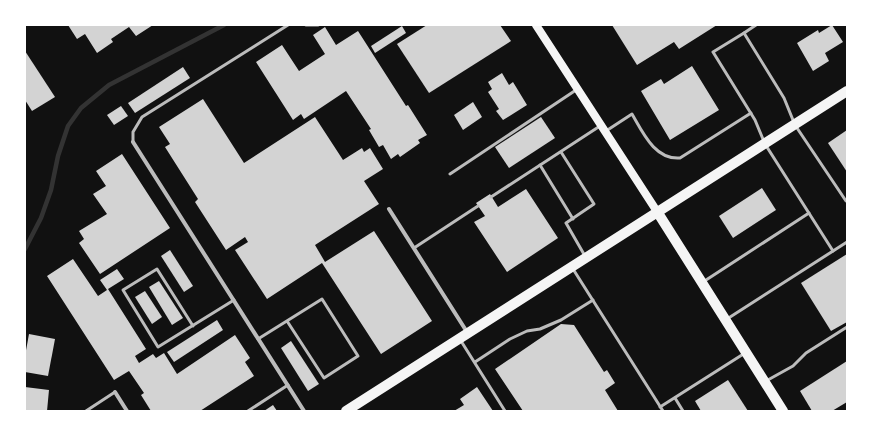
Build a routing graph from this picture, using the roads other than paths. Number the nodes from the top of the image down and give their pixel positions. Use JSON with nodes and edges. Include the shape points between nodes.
{"nodes":[{"id":1,"x":288,"y":25,"type":"edge"},
{"id":2,"x":306,"y":25,"type":"edge"},
{"id":3,"x":318,"y":25,"type":"edge"},
{"id":4,"x":536,"y":25,"type":"edge"},
{"id":5,"x":756,"y":25,"type":"edge"},
{"id":6,"x":744,"y":33,"type":"junction"},
{"id":7,"x":578,"y":89,"type":"junction"},
{"id":8,"x":847,"y":91,"type":"edge"},
{"id":9,"x":751,"y":113,"type":"junction"},
{"id":10,"x":795,"y":125,"type":"junction"},
{"id":11,"x":603,"y":128,"type":"junction"},
{"id":12,"x":133,"y":142,"type":"joint"},
{"id":13,"x":765,"y":144,"type":"junction"},
{"id":14,"x":561,"y":152,"type":"junction"},
{"id":15,"x":540,"y":165,"type":"junction"},
{"id":16,"x":450,"y":174,"type":"dead end"},
{"id":17,"x":491,"y":197,"type":"dead end"},
{"id":18,"x":847,"y":201,"type":"edge"},
{"id":19,"x":478,"y":206,"type":"dead end"},
{"id":20,"x":389,"y":209,"type":"dead end"},
{"id":21,"x":658,"y":213,"type":"junction"},
{"id":22,"x":809,"y":214,"type":"junction"},
{"id":23,"x":573,"y":219,"type":"junction"},
{"id":24,"x":847,"y":242,"type":"edge"},
{"id":25,"x":414,"y":248,"type":"junction"},
{"id":26,"x":833,"y":251,"type":"junction"},
{"id":27,"x":586,"y":258,"type":"junction"},
{"id":28,"x":572,"y":267,"type":"junction"},
{"id":29,"x":702,"y":283,"type":"junction"},
{"id":30,"x":234,"y":300,"type":"junction"},
{"id":31,"x":593,"y":300,"type":"junction"},
{"id":32,"x":726,"y":320,"type":"junction"},
{"id":33,"x":287,"y":321,"type":"junction"},
{"id":34,"x":193,"y":326,"type":"junction"},
{"id":35,"x":847,"y":327,"type":"edge"},
{"id":36,"x":463,"y":335,"type":"junction"},
{"id":37,"x":258,"y":339,"type":"junction"},
{"id":38,"x":746,"y":353,"type":"junction"},
{"id":39,"x":475,"y":362,"type":"junction"},
{"id":40,"x":765,"y":382,"type":"junction"},
{"id":41,"x":288,"y":385,"type":"junction"},
{"id":42,"x":115,"y":392,"type":"joint"},
{"id":43,"x":675,"y":398,"type":"junction"},
{"id":44,"x":660,"y":407,"type":"junction"},
{"id":45,"x":86,"y":411,"type":"edge"},
{"id":46,"x":127,"y":411,"type":"edge"},
{"id":47,"x":248,"y":411,"type":"edge"},
{"id":48,"x":304,"y":411,"type":"edge"},
{"id":49,"x":346,"y":411,"type":"edge"},
{"id":50,"x":505,"y":411,"type":"edge"},
{"id":51,"x":663,"y":411,"type":"edge"},
{"id":52,"x":683,"y":411,"type":"edge"},
{"id":53,"x":783,"y":411,"type":"edge"}],
"edges":[{"from":1,"to":12,"type":"lane","via":[[142,117],[133,132]]},
{"from":2,"to":3,"type":"lane"},
{"from":4,"to":7,"type":"main road"},
{"from":5,"to":6,"type":"lane"},
{"from":6,"to":9,"type":"lane","via":[[713,52]]},
{"from":6,"to":10,"type":"lane","via":[[784,98]]},
{"from":7,"to":11,"type":"main road"},
{"from":7,"to":16,"type":"lane"},
{"from":8,"to":10,"type":"main road"},
{"from":9,"to":11,"type":"lane","via":[[680,158],[660,154],[632,114]]},
{"from":9,"to":13,"type":"lane"},
{"from":10,"to":13,"type":"main road"},
{"from":10,"to":18,"type":"lane"},
{"from":11,"to":14,"type":"lane"},
{"from":11,"to":21,"type":"main road"},
{"from":12,"to":30,"type":"street"},
{"from":13,"to":21,"type":"main road"},
{"from":13,"to":22,"type":"lane"},
{"from":14,"to":15,"type":"lane"},
{"from":14,"to":23,"type":"lane","via":[[594,204]]},
{"from":15,"to":17,"type":"lane"},
{"from":15,"to":23,"type":"lane"},
{"from":19,"to":25,"type":"lane"},
{"from":20,"to":25,"type":"street"},
{"from":21,"to":27,"type":"main road"},
{"from":21,"to":29,"type":"main road"},
{"from":22,"to":26,"type":"lane"},
{"from":22,"to":29,"type":"lane"},
{"from":23,"to":27,"type":"lane","via":[[566,223]]},
{"from":24,"to":26,"type":"lane"},
{"from":25,"to":36,"type":"street"},
{"from":26,"to":32,"type":"lane"},
{"from":27,"to":28,"type":"main road"},
{"from":28,"to":31,"type":"lane"},
{"from":28,"to":36,"type":"main road"},
{"from":29,"to":32,"type":"main road"},
{"from":30,"to":34,"type":"lane"},
{"from":30,"to":37,"type":"street"},
{"from":31,"to":39,"type":"lane","via":[[561,320],[510,339]]},
{"from":31,"to":44,"type":"lane"},
{"from":32,"to":38,"type":"main road"},
{"from":33,"to":33,"type":"lane","via":[[322,299],[358,356],[324,378]]},
{"from":33,"to":37,"type":"lane"},
{"from":34,"to":34,"type":"lane","via":[[158,347],[123,290],[157,268]]},
{"from":35,"to":40,"type":"lane","via":[[806,353],[793,366]]},
{"from":36,"to":39,"type":"lane"},
{"from":36,"to":49,"type":"main road"},
{"from":37,"to":41,"type":"street"},
{"from":38,"to":40,"type":"main road"},
{"from":38,"to":43,"type":"lane"},
{"from":39,"to":50,"type":"lane"},
{"from":40,"to":53,"type":"main road"},
{"from":41,"to":47,"type":"lane"},
{"from":41,"to":48,"type":"street"},
{"from":42,"to":45,"type":"lane"},
{"from":42,"to":46,"type":"street"},
{"from":43,"to":44,"type":"lane"},
{"from":43,"to":52,"type":"lane"},
{"from":44,"to":51,"type":"lane"}]}
